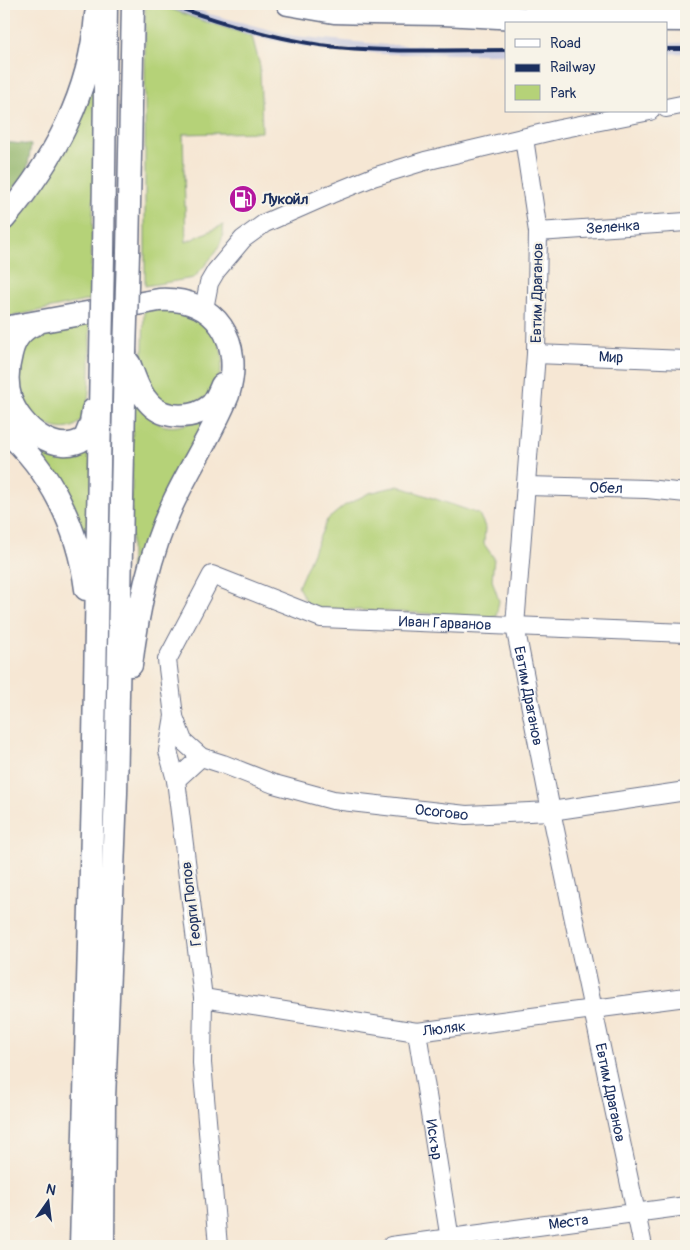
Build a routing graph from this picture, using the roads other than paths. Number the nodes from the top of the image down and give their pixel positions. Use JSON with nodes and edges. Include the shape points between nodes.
{"nodes":[{"id":1,"x":288,"y":4,"type":"edge"},
{"id":2,"x":604,"y":4,"type":"edge"},
{"id":3,"x":610,"y":4,"type":"edge"},
{"id":4,"x":627,"y":4,"type":"edge"},
{"id":5,"x":133,"y":8,"type":"edge"},
{"id":6,"x":332,"y":8,"type":"edge"},
{"id":7,"x":101,"y":11,"type":"edge"},
{"id":8,"x":444,"y":14,"type":"junction"},
{"id":9,"x":686,"y":20,"type":"edge"},
{"id":10,"x":686,"y":104,"type":"edge"},
{"id":11,"x":668,"y":108,"type":"edge"},
{"id":12,"x":645,"y":112,"type":"edge"},
{"id":13,"x":524,"y":138,"type":"junction"},
{"id":14,"x":4,"y":218,"type":"edge"},
{"id":15,"x":686,"y":222,"type":"edge"},
{"id":16,"x":538,"y":232,"type":"junction"},
{"id":17,"x":204,"y":309,"type":"junction"},
{"id":18,"x":51,"y":318,"type":"junction"},
{"id":19,"x":4,"y":328,"type":"edge"},
{"id":20,"x":125,"y":353,"type":"junction"},
{"id":21,"x":536,"y":354,"type":"junction"},
{"id":22,"x":101,"y":357,"type":"junction"},
{"id":23,"x":232,"y":358,"type":"junction"},
{"id":24,"x":686,"y":360,"type":"edge"},
{"id":25,"x":4,"y":430,"type":"edge"},
{"id":26,"x":526,"y":486,"type":"junction"},
{"id":27,"x":686,"y":492,"type":"edge"},
{"id":28,"x":212,"y":575,"type":"joint"},
{"id":29,"x":515,"y":626,"type":"junction"},
{"id":30,"x":686,"y":633,"type":"edge"},
{"id":31,"x":174,"y":716,"type":"junction"},
{"id":32,"x":201,"y":757,"type":"junction"},
{"id":33,"x":176,"y":780,"type":"junction"},
{"id":34,"x":686,"y":791,"type":"edge"},
{"id":35,"x":92,"y":793,"type":"junction"},
{"id":36,"x":116,"y":793,"type":"junction"},
{"id":37,"x":551,"y":811,"type":"junction"},
{"id":38,"x":686,"y":997,"type":"edge"},
{"id":39,"x":203,"y":998,"type":"junction"},
{"id":40,"x":594,"y":1010,"type":"junction"},
{"id":41,"x":417,"y":1032,"type":"junction"},
{"id":42,"x":686,"y":1206,"type":"edge"},
{"id":43,"x":635,"y":1213,"type":"junction"},
{"id":44,"x":450,"y":1242,"type":"edge"},
{"id":45,"x":81,"y":1246,"type":"edge"},
{"id":46,"x":103,"y":1246,"type":"edge"},
{"id":47,"x":218,"y":1246,"type":"edge"},
{"id":48,"x":391,"y":1246,"type":"edge"},
{"id":49,"x":643,"y":1246,"type":"edge"}],
"edges":[{"from":1,"to":6,"type":"main road"},
{"from":2,"to":3,"type":"main road"},
{"from":3,"to":4,"type":"main road"},
{"from":3,"to":8,"type":"main road"},
{"from":5,"to":20,"type":"main road","bridge":true},
{"from":6,"to":8,"type":"main road"},
{"from":7,"to":14,"type":"main road","via":[[84,79],[68,123],[40,172]]},
{"from":7,"to":22,"type":"main road","bridge":true},
{"from":8,"to":9,"type":"main road","via":[[536,19]]},
{"from":10,"to":11,"type":"street"},
{"from":12,"to":13,"type":"street"},
{"from":13,"to":16,"type":"street","name":"Евтим Драганов"},
{"from":13,"to":17,"type":"street","via":[[424,161],[373,177],[265,223],[243,239],[216,271],[209,283]]},
{"from":15,"to":16,"type":"street","name":"Зеленка"},
{"from":16,"to":21,"type":"street","name":"Евтим Драганов"},
{"from":17,"to":18,"type":"main road","via":[[187,302],[159,300]]},
{"from":17,"to":23,"type":"main road","via":[[223,329]]},
{"from":18,"to":19,"type":"main road"},
{"from":18,"to":22,"type":"main road","via":[[20,334],[12,348],[8,389],[15,409],[27,426],[45,439],[64,444],[85,438],[91,423]]},
{"from":20,"to":23,"type":"main road","via":[[137,385],[151,406],[177,416],[191,415],[212,405]]},
{"from":20,"to":36,"type":"main road"},
{"from":21,"to":24,"type":"street","name":"Мир"},
{"from":21,"to":26,"type":"street","name":"Евтим Драганов"},
{"from":22,"to":35,"type":"main road"},
{"from":23,"to":36,"type":"main road","via":[[232,381],[222,411],[172,505],[152,560],[137,620]]},
{"from":25,"to":35,"type":"main road","via":[[41,470],[65,512],[80,556],[86,590]]},
{"from":26,"to":27,"type":"street","name":"Обел"},
{"from":26,"to":29,"type":"street","name":"Евтим Драганов"},
{"from":28,"to":29,"type":"street","name":"Иван Гарванов","via":[[322,618]]},
{"from":28,"to":31,"type":"street","name":"Георги Попов","via":[[166,660]]},
{"from":29,"to":30,"type":"street","name":"Иван Гарванов"},
{"from":29,"to":37,"type":"street","name":"Евтим Драганов"},
{"from":31,"to":32,"type":"street","via":[[183,742]]},
{"from":31,"to":33,"type":"street","name":"Георги Попов","via":[[168,752]]},
{"from":32,"to":33,"type":"street"},
{"from":32,"to":37,"type":"street","name":"Осогово","via":[[274,784],[333,800],[466,815]]},
{"from":33,"to":39,"type":"street","name":"Георги Попов"},
{"from":34,"to":37,"type":"street","name":"Осогово"},
{"from":35,"to":45,"type":"main road"},
{"from":36,"to":46,"type":"main road","via":[[104,1099]]},
{"from":37,"to":40,"type":"street","name":"Евтим Драганов"},
{"from":38,"to":40,"type":"street","name":"Люляк"},
{"from":39,"to":41,"type":"street","name":"Люляк"},
{"from":39,"to":47,"type":"street","name":"Георги Попов","via":[[202,1063]]},
{"from":40,"to":41,"type":"street","name":"Люляк"},
{"from":40,"to":43,"type":"street","name":"Евтим Драганов"},
{"from":41,"to":44,"type":"street","name":"Искър"},
{"from":42,"to":43,"type":"street","name":"Места"},
{"from":43,"to":44,"type":"street","name":"Места"},
{"from":43,"to":49,"type":"street","name":"Евтим Драганов"},
{"from":44,"to":48,"type":"street","name":"Места"}]}
